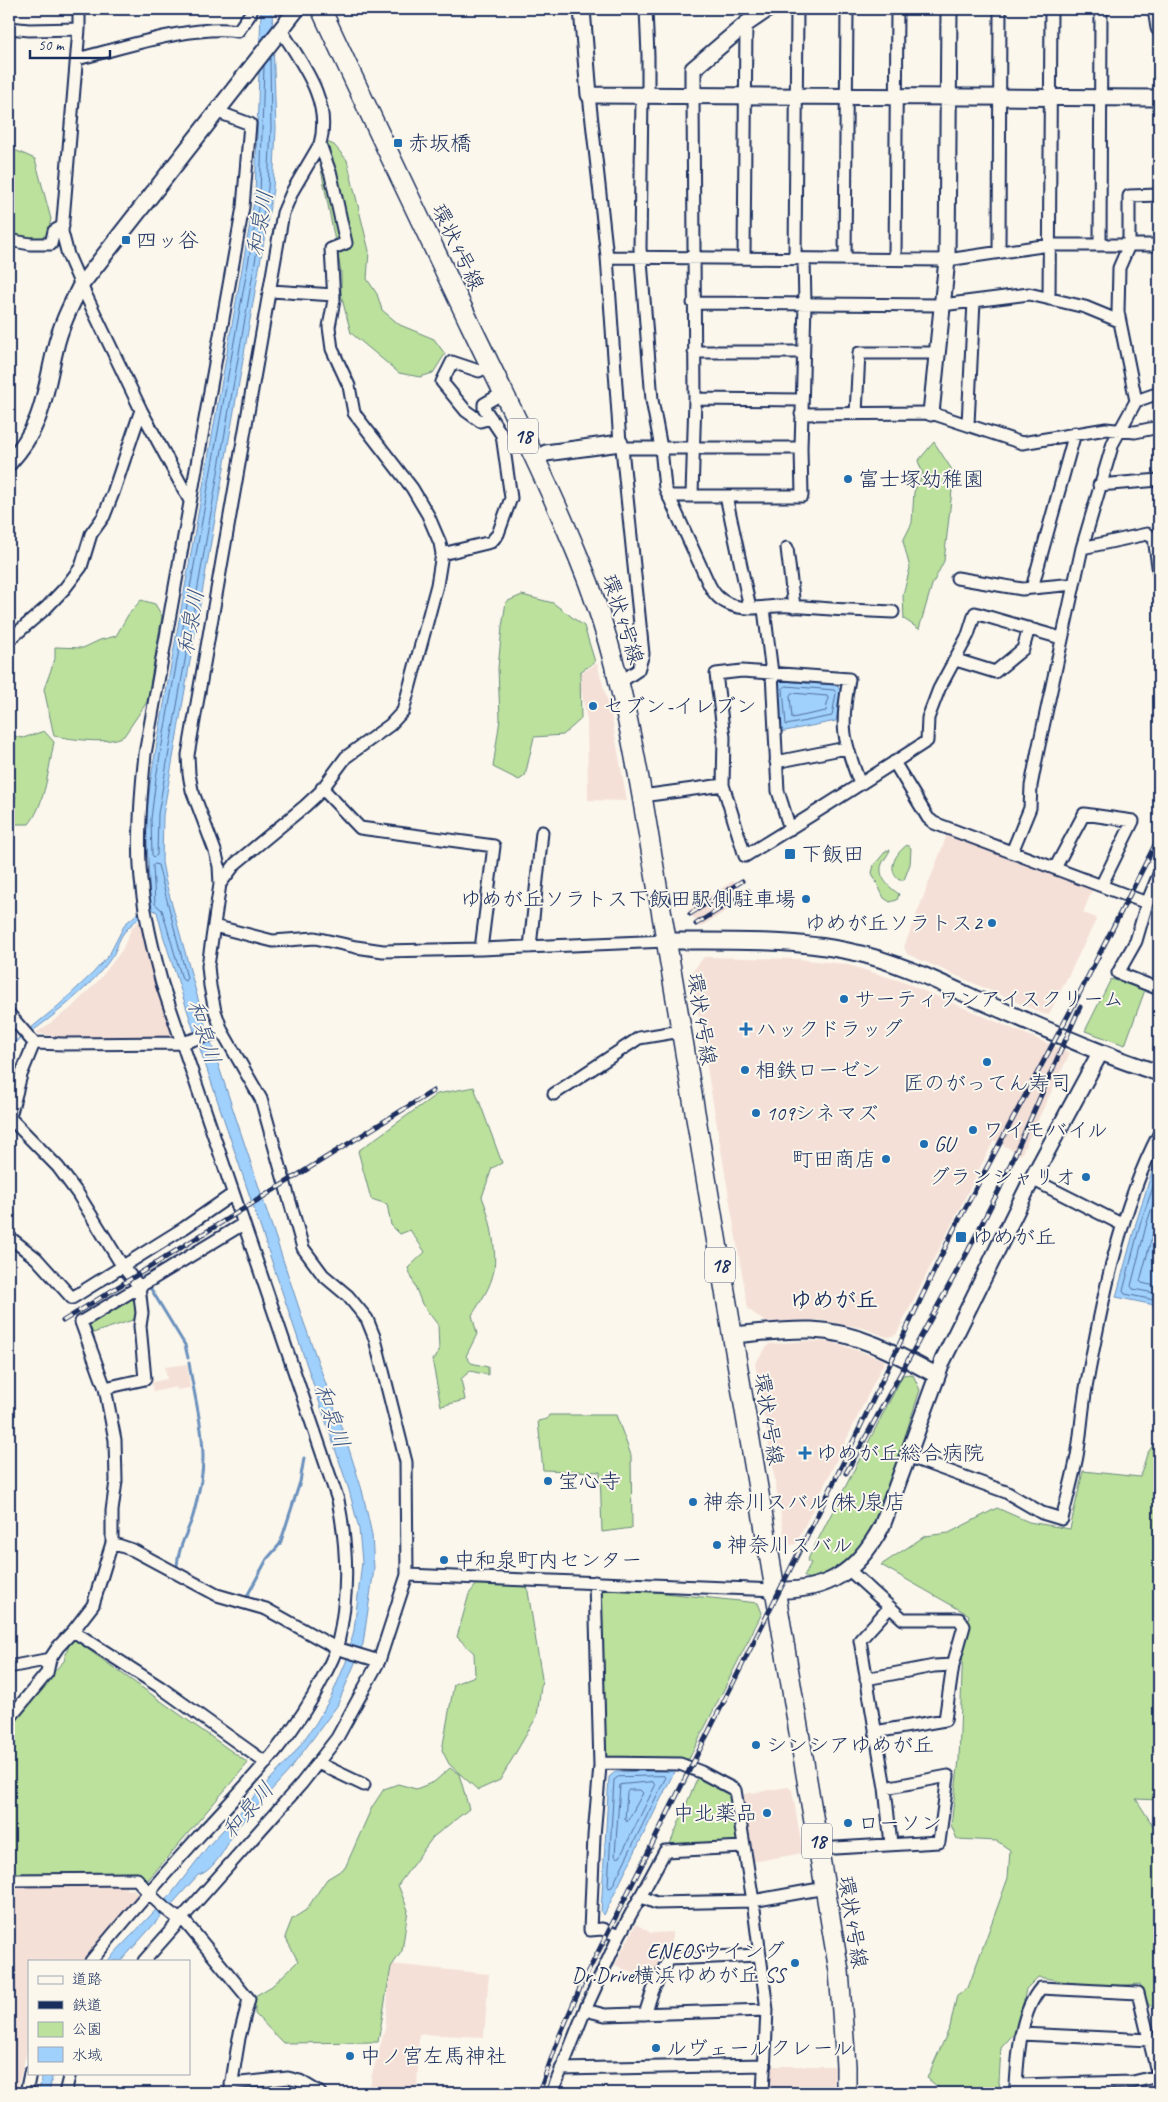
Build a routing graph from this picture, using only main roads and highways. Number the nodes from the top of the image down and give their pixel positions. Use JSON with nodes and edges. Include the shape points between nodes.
{"nodes":[{"id":1,"x":321,"y":9,"type":"edge"},
{"id":2,"x":846,"y":2093,"type":"edge"}],
"edges":[{"from":1,"to":2,"type":"main road","name":"環状4号線","number":"18","via":[[579,557],[619,683],[642,796],[842,1989]]}]}
